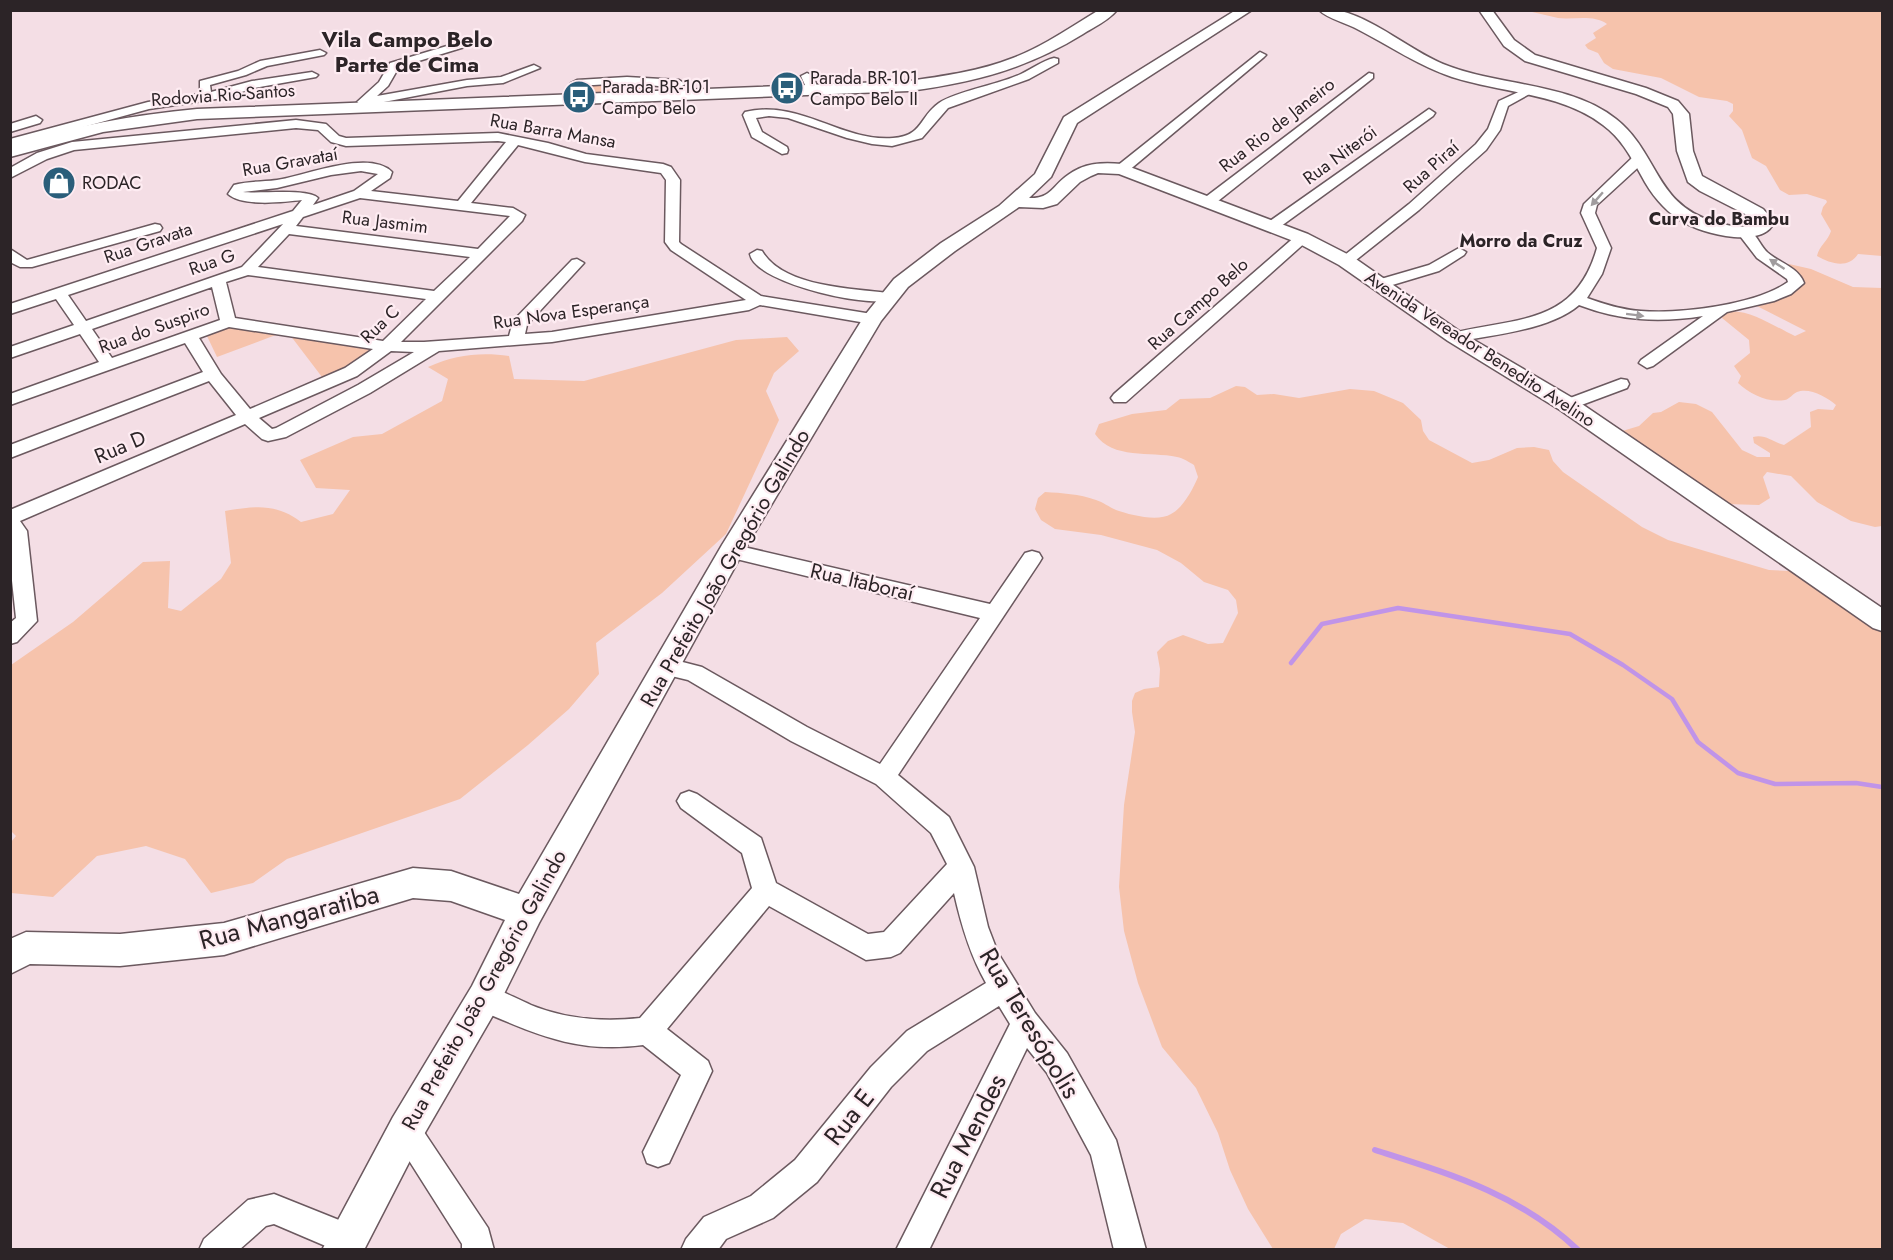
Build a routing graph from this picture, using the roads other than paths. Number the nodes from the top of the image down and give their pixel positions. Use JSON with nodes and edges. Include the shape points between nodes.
{"nodes":[{"id":1,"x":1110,"y":10,"type":"edge"},
{"id":2,"x":1246,"y":10,"type":"edge"},
{"id":3,"x":1325,"y":10,"type":"edge"},
{"id":4,"x":1485,"y":10,"type":"edge"},
{"id":5,"x":477,"y":40,"type":"dead end"},
{"id":6,"x":320,"y":53,"type":"dead end"},
{"id":7,"x":1260,"y":55,"type":"dead end"},
{"id":8,"x":1054,"y":61,"type":"dead end"},
{"id":9,"x":588,"y":67,"type":"dead end"},
{"id":10,"x":534,"y":68,"type":"dead end"},
{"id":11,"x":638,"y":69,"type":"dead end"},
{"id":12,"x":312,"y":75,"type":"dead end"},
{"id":13,"x":1369,"y":76,"type":"dead end"},
{"id":14,"x":579,"y":81,"type":"junction"},
{"id":15,"x":679,"y":84,"type":"dead end"},
{"id":16,"x":807,"y":86,"type":"junction"},
{"id":17,"x":1527,"y":92,"type":"junction"},
{"id":18,"x":206,"y":97,"type":"junction"},
{"id":19,"x":565,"y":101,"type":"junction"},
{"id":20,"x":360,"y":105,"type":"junction"},
{"id":21,"x":1429,"y":113,"type":"dead end"},
{"id":22,"x":786,"y":114,"type":"junction"},
{"id":23,"x":36,"y":120,"type":"dead end"},
{"id":24,"x":10,"y":128,"type":"edge"},
{"id":25,"x":73,"y":140,"type":"junction"},
{"id":26,"x":515,"y":140,"type":"junction"},
{"id":27,"x":12,"y":149,"type":"edge"},
{"id":28,"x":782,"y":150,"type":"dead end"},
{"id":29,"x":42,"y":156,"type":"junction"},
{"id":30,"x":1640,"y":159,"type":"junction"},
{"id":31,"x":1122,"y":169,"type":"junction"},
{"id":32,"x":10,"y":174,"type":"edge"},
{"id":33,"x":359,"y":194,"type":"junction"},
{"id":34,"x":1016,"y":201,"type":"junction"},
{"id":35,"x":1208,"y":202,"type":"junction"},
{"id":36,"x":461,"y":207,"type":"junction"},
{"id":37,"x":160,"y":213,"type":"dead end"},
{"id":38,"x":297,"y":214,"type":"junction"},
{"id":39,"x":1272,"y":226,"type":"junction"},
{"id":40,"x":286,"y":229,"type":"junction"},
{"id":41,"x":1744,"y":232,"type":"junction"},
{"id":42,"x":1302,"y":238,"type":"junction"},
{"id":43,"x":166,"y":240,"type":"junction"},
{"id":44,"x":1459,"y":252,"type":"dead end"},
{"id":45,"x":10,"y":253,"type":"edge"},
{"id":46,"x":480,"y":254,"type":"junction"},
{"id":47,"x":757,"y":254,"type":"dead end"},
{"id":48,"x":1346,"y":261,"type":"junction"},
{"id":49,"x":577,"y":263,"type":"dead end"},
{"id":50,"x":247,"y":270,"type":"junction"},
{"id":51,"x":218,"y":280,"type":"junction"},
{"id":52,"x":1379,"y":284,"type":"junction"},
{"id":53,"x":60,"y":294,"type":"junction"},
{"id":54,"x":436,"y":296,"type":"junction"},
{"id":55,"x":757,"y":300,"type":"junction"},
{"id":56,"x":1578,"y":300,"type":"junction"},
{"id":57,"x":880,"y":308,"type":"junction"},
{"id":58,"x":1724,"y":308,"type":"junction"},
{"id":59,"x":10,"y":309,"type":"edge"},
{"id":60,"x":228,"y":322,"type":"junction"},
{"id":61,"x":83,"y":328,"type":"junction"},
{"id":62,"x":189,"y":335,"type":"junction"},
{"id":63,"x":1455,"y":337,"type":"junction"},
{"id":64,"x":516,"y":340,"type":"junction"},
{"id":65,"x":387,"y":346,"type":"junction"},
{"id":66,"x":435,"y":346,"type":"junction"},
{"id":67,"x":10,"y":353,"type":"edge"},
{"id":68,"x":1647,"y":363,"type":"dead end"},
{"id":69,"x":109,"y":365,"type":"junction"},
{"id":70,"x":212,"y":374,"type":"junction"},
{"id":71,"x":1621,"y":384,"type":"dead end"},
{"id":72,"x":1120,"y":398,"type":"dead end"},
{"id":73,"x":10,"y":400,"type":"edge"},
{"id":74,"x":1568,"y":405,"type":"junction"},
{"id":75,"x":247,"y":418,"type":"junction"},
{"id":76,"x":10,"y":452,"type":"edge"},
{"id":77,"x":10,"y":520,"type":"edge"},
{"id":78,"x":731,"y":551,"type":"junction"},
{"id":79,"x":1032,"y":558,"type":"dead end"},
{"id":80,"x":993,"y":613,"type":"junction"},
{"id":81,"x":1882,"y":621,"type":"edge"},
{"id":82,"x":10,"y":636,"type":"edge"},
{"id":83,"x":667,"y":667,"type":"junction"},
{"id":84,"x":884,"y":777,"type":"junction"},
{"id":85,"x":689,"y":801,"type":"dead end"},
{"id":86,"x":961,"y":867,"type":"junction"},
{"id":87,"x":766,"y":891,"type":"junction"},
{"id":88,"x":527,"y":912,"type":"junction"},
{"id":89,"x":16,"y":951,"type":"edge"},
{"id":90,"x":1004,"y":988,"type":"junction"},
{"id":91,"x":484,"y":998,"type":"junction"},
{"id":92,"x":1025,"y":1023,"type":"junction"},
{"id":93,"x":647,"y":1031,"type":"junction"},
{"id":94,"x":406,"y":1130,"type":"junction"},
{"id":95,"x":658,"y":1152,"type":"dead end"},
{"id":96,"x":345,"y":1244,"type":"edge"},
{"id":97,"x":215,"y":1250,"type":"edge"},
{"id":98,"x":478,"y":1250,"type":"edge"},
{"id":99,"x":697,"y":1250,"type":"edge"},
{"id":100,"x":912,"y":1250,"type":"edge"},
{"id":101,"x":1130,"y":1250,"type":"edge"}],
"edges":[{"from":1,"to":16,"type":"highway","name":"Rodovia Rio-Santos","via":[[1033,55],[962,79],[909,86]]},
{"from":2,"to":34,"type":"main road","name":"Rua Prefeito João Gregório Galindo","via":[[1070,120],[1048,168]]},
{"from":3,"to":17,"type":"main road","via":[[1373,30],[1409,54],[1440,68]]},
{"from":4,"to":41,"type":"main road","via":[[1509,43],[1530,58],[1673,104],[1681,114],[1685,151],[1694,178],[1763,219],[1763,226],[1756,231]]},
{"from":5,"to":20,"type":"street","via":[[394,64],[384,84]]},
{"from":6,"to":18,"type":"street","via":[[264,63],[204,83]]},
{"from":7,"to":31,"type":"street"},
{"from":8,"to":22,"type":"street","via":[[1025,77],[944,105],[918,135],[907,139],[867,138]]},
{"from":9,"to":14,"type":"street"},
{"from":10,"to":20,"type":"street","via":[[503,80],[450,86]]},
{"from":11,"to":14,"type":"street","via":[[604,79]]},
{"from":12,"to":18,"type":"street"},
{"from":13,"to":35,"type":"street","name":"Rua Rio de Janeiro"},
{"from":14,"to":15,"type":"street"},
{"from":14,"to":19,"type":"street"},
{"from":16,"to":19,"type":"highway","name":"Rodovia Rio-Santos"},
{"from":16,"to":22,"type":"street"},
{"from":17,"to":30,"type":"main road","via":[[1570,102],[1601,116],[1612,123]]},
{"from":17,"to":48,"type":"street","name":"Rua Piraí","via":[[1503,104],[1494,130],[1464,163]]},
{"from":18,"to":27,"type":"street","via":[[148,106]]},
{"from":19,"to":20,"type":"highway","name":"Rodovia Rio-Santos"},
{"from":20,"to":25,"type":"highway","name":"Rodovia Rio-Santos","via":[[154,118]]},
{"from":21,"to":39,"type":"street","name":"Rua Niterói"},
{"from":22,"to":28,"type":"street","via":[[754,114],[748,118],[756,134]]},
{"from":23,"to":24,"type":"street"},
{"from":25,"to":26,"type":"street","name":"Rua Barra Mansa","via":[[296,124],[322,128],[346,142],[475,137]]},
{"from":25,"to":27,"type":"highway","name":"Rodovia Rio-Santos"},
{"from":25,"to":29,"type":"street","name":"Rua Barra Mansa"},
{"from":26,"to":36,"type":"street"},
{"from":26,"to":55,"type":"street","name":"Rua Barra Mansa","via":[[585,158],[666,170],[674,188],[672,242]]},
{"from":27,"to":29,"type":"street"},
{"from":29,"to":32,"type":"street","name":"Rua Barra Mansa"},
{"from":30,"to":41,"type":"main road","via":[[1670,207],[1715,229]]},
{"from":30,"to":56,"type":"street","one_way":true,"via":[[1591,204],[1588,213],[1604,248],[1596,272]]},
{"from":31,"to":34,"type":"main road","name":"Avenida Vereador Benedito Avelino","via":[[1086,171],[1042,204]]},
{"from":31,"to":35,"type":"main road","name":"Avenida Vereador Benedito Avelino"},
{"from":33,"to":36,"type":"street"},
{"from":33,"to":38,"type":"street","name":"Rua Gravata"},
{"from":33,"to":38,"type":"street","name":"Rua Gravataí","via":[[385,172],[332,170],[235,191],[262,199],[311,198]]},
{"from":34,"to":57,"type":"main road","name":"Rua Prefeito João Gregório Galindo","via":[[901,283]]},
{"from":35,"to":39,"type":"main road","name":"Avenida Vereador Benedito Avelino"},
{"from":36,"to":46,"type":"street","name":"Rua C","via":[[518,215]]},
{"from":37,"to":43,"type":"street"},
{"from":38,"to":40,"type":"street","name":"Rua Gravataí"},
{"from":38,"to":43,"type":"street","name":"Rua Gravata"},
{"from":39,"to":42,"type":"main road","name":"Avenida Vereador Benedito Avelino"},
{"from":40,"to":46,"type":"street","name":"Rua Jasmim"},
{"from":40,"to":50,"type":"street","name":"Rua Gravataí"},
{"from":58,"to":41,"type":"street","one_way":true,"via":[[1780,294],[1796,283],[1787,270],[1757,250]]},
{"from":42,"to":48,"type":"main road","name":"Avenida Vereador Benedito Avelino"},
{"from":42,"to":72,"type":"street","name":"Rua Campo Belo"},
{"from":43,"to":45,"type":"street","via":[[27,264]]},
{"from":43,"to":53,"type":"street","name":"Rua Gravata"},
{"from":44,"to":52,"type":"street","via":[[1434,268]]},
{"from":46,"to":54,"type":"street","name":"Rua C"},
{"from":47,"to":57,"type":"street","via":[[767,269],[791,281]]},
{"from":48,"to":52,"type":"main road","name":"Avenida Vereador Benedito Avelino"},
{"from":49,"to":64,"type":"street","via":[[519,324]]},
{"from":50,"to":51,"type":"street","name":"Rua G"},
{"from":50,"to":54,"type":"street","name":"Rua G"},
{"from":51,"to":60,"type":"street"},
{"from":51,"to":61,"type":"street","name":"Rua G"},
{"from":52,"to":63,"type":"main road","name":"Avenida Vereador Benedito Avelino"},
{"from":53,"to":59,"type":"street","name":"Rua Gravata"},
{"from":53,"to":61,"type":"street"},
{"from":54,"to":65,"type":"street","name":"Rua C"},
{"from":55,"to":57,"type":"street","name":"Rua Barra Mansa"},
{"from":55,"to":64,"type":"street","name":"Rua Nova Esperança","via":[[749,305]]},
{"from":56,"to":58,"type":"street","one_way":true,"via":[[1602,309],[1648,317]]},
{"from":56,"to":63,"type":"street","via":[[1540,319]]},
{"from":57,"to":78,"type":"main road","name":"Rua Prefeito João Gregório Galindo"},
{"from":58,"to":68,"type":"street"},
{"from":60,"to":62,"type":"street","name":"Rua do Suspiro"},
{"from":60,"to":65,"type":"street","name":"Rua do Suspiro"},
{"from":61,"to":67,"type":"street","name":"Rua G"},
{"from":61,"to":69,"type":"street"},
{"from":62,"to":69,"type":"street","name":"Rua do Suspiro"},
{"from":62,"to":70,"type":"street"},
{"from":63,"to":74,"type":"main road","name":"Avenida Vereador Benedito Avelino"},
{"from":64,"to":66,"type":"street","name":"Rua Nova Esperança"},
{"from":65,"to":66,"type":"street","name":"Rua Nova Esperança"},
{"from":65,"to":75,"type":"street","name":"Rua C","via":[[351,372]]},
{"from":66,"to":75,"type":"street","via":[[280,433],[268,435]]},
{"from":69,"to":73,"type":"street","name":"Rua do Suspiro"},
{"from":70,"to":75,"type":"street"},
{"from":70,"to":76,"type":"street"},
{"from":71,"to":74,"type":"street"},
{"from":74,"to":81,"type":"main road","name":"Avenida Vereador Benedito Avelino"},
{"from":75,"to":77,"type":"street","name":"Rua D"},
{"from":77,"to":82,"type":"street","via":[[17,531],[27,621]]},
{"from":78,"to":80,"type":"street","name":"Rua Itaboraí"},
{"from":78,"to":83,"type":"main road","name":"Rua Prefeito João Gregório Galindo"},
{"from":79,"to":80,"type":"street"},
{"from":80,"to":84,"type":"street"},
{"from":83,"to":84,"type":"street","name":"Rua Teresópolis","via":[[694,673],[799,734]]},
{"from":83,"to":88,"type":"main road","name":"Rua Prefeito João Gregório Galindo"},
{"from":84,"to":86,"type":"street","name":"Rua Teresópolis","via":[[940,825]]},
{"from":85,"to":87,"type":"street","via":[[752,846]]},
{"from":86,"to":87,"type":"street","via":[[891,944],[866,947]]},
{"from":86,"to":90,"type":"street","name":"Rua Teresópolis","via":[[975,927]]},
{"from":87,"to":93,"type":"street"},
{"from":88,"to":89,"type":"main road","name":"Rua Mangaratiba","via":[[451,886],[413,884],[224,939],[120,950]]},
{"from":88,"to":91,"type":"main road","name":"Rua Prefeito João Gregório Galindo"},
{"from":90,"to":92,"type":"street","name":"Rua Teresópolis"},
{"from":90,"to":99,"type":"street","name":"Rua E","via":[[917,1041],[880,1077],[806,1171],[762,1207],[715,1228]]},
{"from":91,"to":93,"type":"street","via":[[531,1019],[578,1032],[618,1036]]},
{"from":91,"to":94,"type":"main road","name":"Rua Prefeito João Gregório Galindo"},
{"from":92,"to":100,"type":"street","name":"Rua Mendes"},
{"from":92,"to":101,"type":"street","name":"Rua Teresópolis","via":[[1057,1063],[1105,1151]]},
{"from":93,"to":95,"type":"street","via":[[698,1071]]},
{"from":94,"to":96,"type":"main road","name":"Rua Prefeito João Gregório Galindo"},
{"from":94,"to":98,"type":"street","via":[[477,1239]]},
{"from":96,"to":97,"type":"street","via":[[274,1209],[259,1211]]}]}
